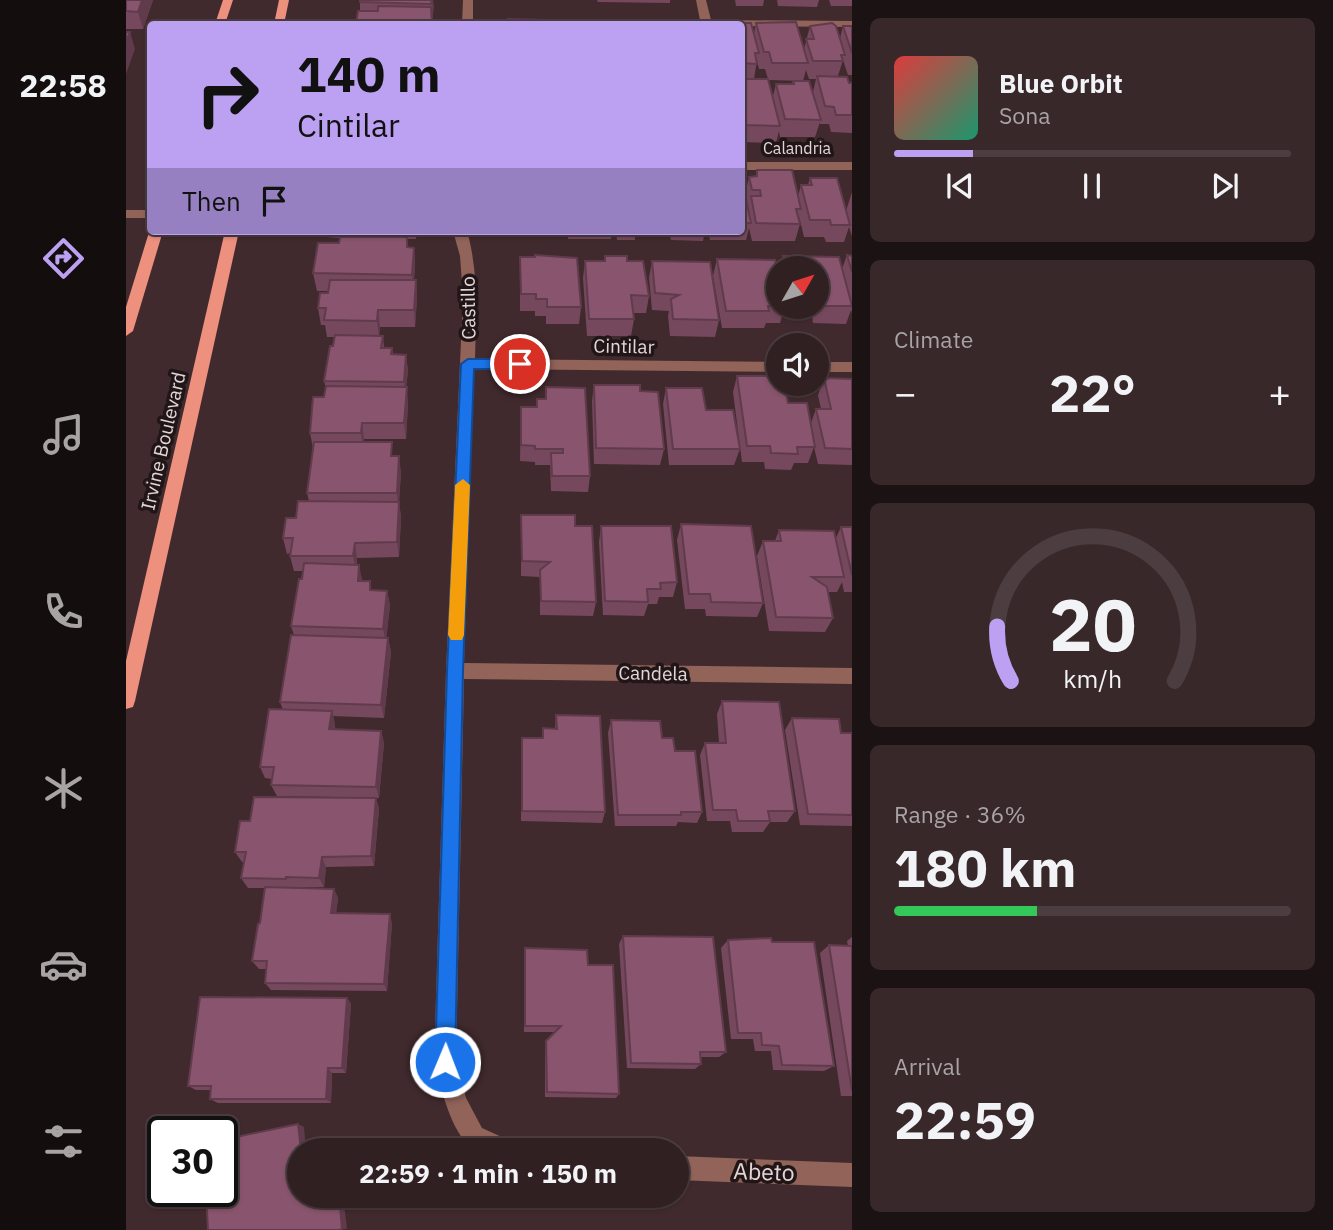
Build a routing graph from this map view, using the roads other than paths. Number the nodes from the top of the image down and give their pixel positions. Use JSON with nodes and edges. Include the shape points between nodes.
{"nodes":[{"id":1,"x":228,"y":0,"type":"edge"},
{"id":2,"x":284,"y":0,"type":"edge"},
{"id":3,"x":468,"y":0,"type":"edge"},
{"id":4,"x":701,"y":0,"type":"edge"},
{"id":5,"x":221,"y":21,"type":"edge"},
{"id":6,"x":280,"y":21,"type":"edge"},
{"id":7,"x":467,"y":21,"type":"edge"},
{"id":8,"x":706,"y":21,"type":"edge"},
{"id":9,"x":745,"y":23,"type":"edge"},
{"id":10,"x":852,"y":24,"type":"edge"},
{"id":11,"x":745,"y":166,"type":"edge"},
{"id":12,"x":852,"y":166,"type":"edge"},
{"id":13,"x":126,"y":214,"type":"edge"},
{"id":14,"x":147,"y":214,"type":"edge"},
{"id":15,"x":155,"y":235,"type":"edge"},
{"id":16,"x":231,"y":235,"type":"edge"},
{"id":17,"x":461,"y":235,"type":"edge"},
{"id":18,"x":126,"y":331,"type":"edge"},
{"id":19,"x":468,"y":364,"type":"junction"},
{"id":20,"x":766,"y":367,"type":"edge"},
{"id":21,"x":829,"y":367,"type":"edge"},
{"id":22,"x":852,"y":367,"type":"edge"},
{"id":23,"x":455,"y":671,"type":"junction"},
{"id":24,"x":852,"y":676,"type":"edge"},
{"id":25,"x":126,"y":701,"type":"edge"},
{"id":26,"x":478,"y":1138,"type":"edge"},
{"id":27,"x":689,"y":1168,"type":"edge"},
{"id":28,"x":852,"y":1175,"type":"edge"}],
"edges":[{"from":1,"to":5,"type":"main road"},
{"from":2,"to":6,"type":"main road"},
{"from":3,"to":7,"type":"street"},
{"from":4,"to":8,"type":"street"},
{"from":9,"to":10,"type":"street"},
{"from":11,"to":12,"type":"street","name":"Calandria"},
{"from":13,"to":14,"type":"street"},
{"from":15,"to":18,"type":"main road"},
{"from":16,"to":25,"type":"main road","name":"Irvine Boulevard"},
{"from":17,"to":19,"type":"street","name":"Castillo","via":[[470,297]]},
{"from":19,"to":20,"type":"street","name":"Cintilar"},
{"from":19,"to":23,"type":"street","name":"Castillo"},
{"from":21,"to":22,"type":"street"},
{"from":23,"to":24,"type":"street","name":"Candela"},
{"from":23,"to":26,"type":"street","name":"Castillo","via":[[445,1062],[456,1102]]},
{"from":27,"to":28,"type":"street","name":"Abeto"}]}
